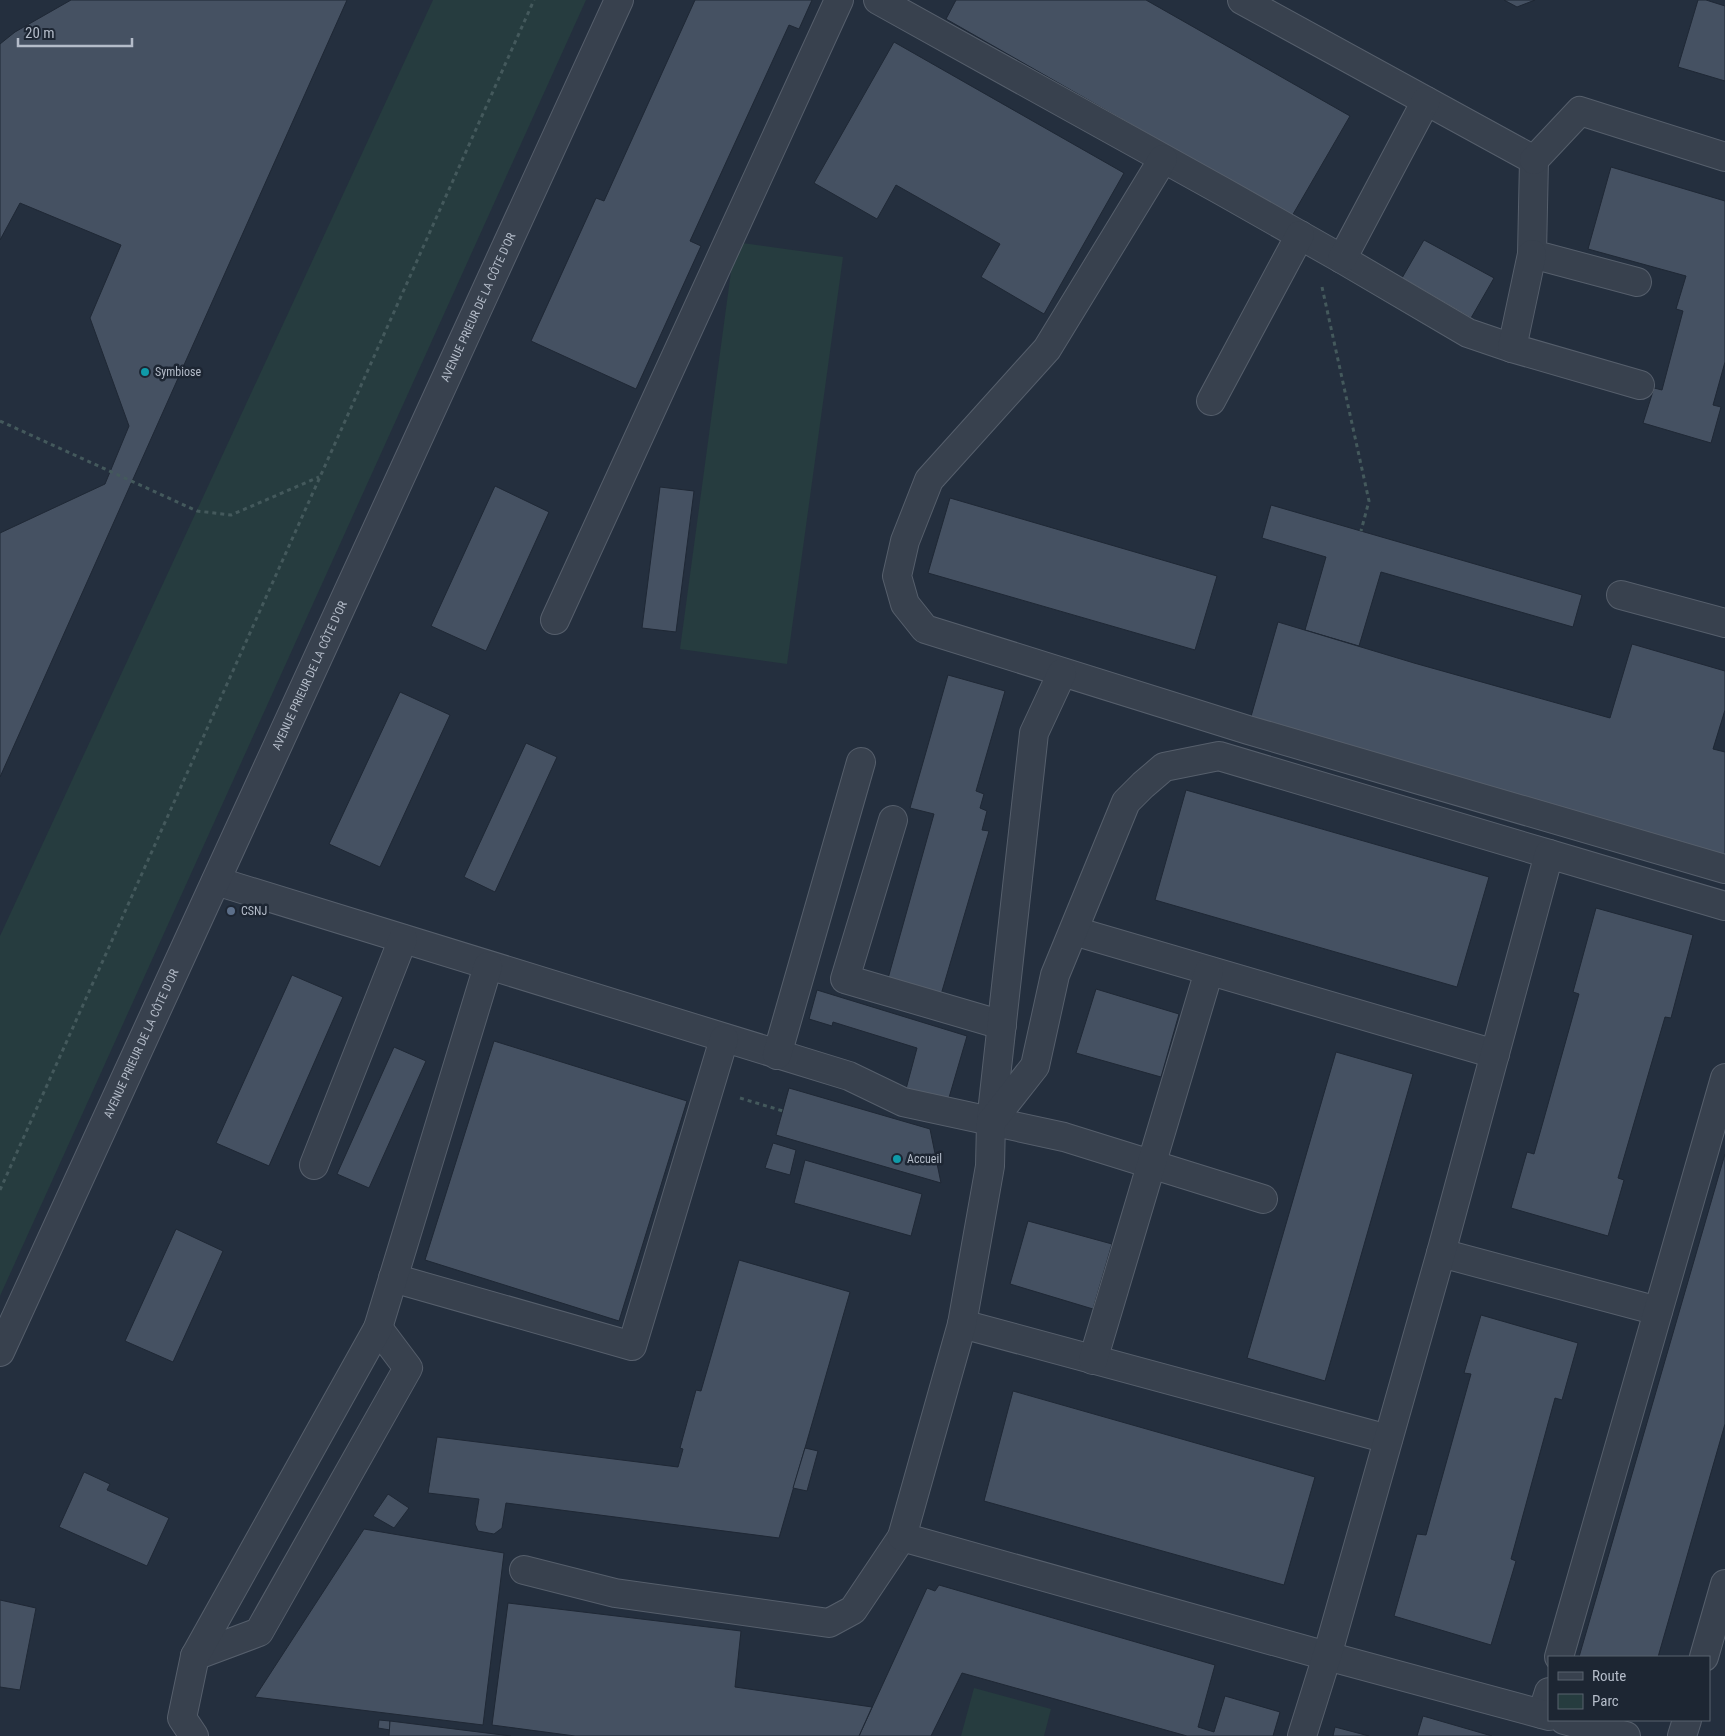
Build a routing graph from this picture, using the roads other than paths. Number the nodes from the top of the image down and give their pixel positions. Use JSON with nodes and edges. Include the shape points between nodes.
{"nodes":[{"id":1,"x":619,"y":0,"type":"edge"},
{"id":2,"x":838,"y":0,"type":"edge"},
{"id":3,"x":878,"y":0,"type":"edge"},
{"id":4,"x":1242,"y":0,"type":"edge"},
{"id":5,"x":919,"y":10,"type":"edge"},
{"id":6,"x":1426,"y":101,"type":"junction"},
{"id":7,"x":1725,"y":157,"type":"edge"},
{"id":8,"x":1163,"y":158,"type":"junction"},
{"id":9,"x":1534,"y":160,"type":"junction"},
{"id":10,"x":1295,"y":244,"type":"junction"},
{"id":11,"x":1532,"y":254,"type":"junction"},
{"id":12,"x":1342,"y":259,"type":"junction"},
{"id":13,"x":1637,"y":282,"type":"dead end"},
{"id":14,"x":1512,"y":348,"type":"junction"},
{"id":15,"x":1640,"y":385,"type":"dead end"},
{"id":16,"x":1211,"y":401,"type":"dead end"},
{"id":17,"x":1621,"y":595,"type":"dead end"},
{"id":18,"x":555,"y":620,"type":"dead end"},
{"id":19,"x":1725,"y":623,"type":"edge"},
{"id":20,"x":1062,"y":673,"type":"junction"},
{"id":21,"x":861,"y":762,"type":"dead end"},
{"id":22,"x":893,"y":820,"type":"dead end"},
{"id":23,"x":1549,"y":854,"type":"junction"},
{"id":24,"x":1725,"y":869,"type":"edge"},
{"id":25,"x":216,"y":881,"type":"junction"},
{"id":26,"x":1725,"y":906,"type":"edge"},
{"id":27,"x":1074,"y":930,"type":"junction"},
{"id":28,"x":403,"y":939,"type":"junction"},
{"id":29,"x":488,"y":966,"type":"junction"},
{"id":30,"x":1209,"y":971,"type":"junction"},
{"id":31,"x":1002,"y":1025,"type":"junction"},
{"id":32,"x":724,"y":1039,"type":"junction"},
{"id":33,"x":1495,"y":1054,"type":"junction"},
{"id":34,"x":777,"y":1055,"type":"junction"},
{"id":35,"x":1725,"y":1078,"type":"edge"},
{"id":36,"x":991,"y":1122,"type":"junction"},
{"id":37,"x":1152,"y":1164,"type":"junction"},
{"id":38,"x":314,"y":1165,"type":"dead end"},
{"id":39,"x":1263,"y":1199,"type":"dead end"},
{"id":40,"x":1441,"y":1253,"type":"junction"},
{"id":41,"x":393,"y":1278,"type":"junction"},
{"id":42,"x":1658,"y":1311,"type":"junction"},
{"id":43,"x":962,"y":1324,"type":"junction"},
{"id":44,"x":378,"y":1328,"type":"junction"},
{"id":45,"x":0,"y":1352,"type":"edge"},
{"id":46,"x":1093,"y":1360,"type":"junction"},
{"id":47,"x":1388,"y":1439,"type":"junction"},
{"id":48,"x":902,"y":1537,"type":"junction"},
{"id":49,"x":524,"y":1570,"type":"dead end"},
{"id":50,"x":1725,"y":1584,"type":"edge"},
{"id":51,"x":195,"y":1656,"type":"junction"},
{"id":52,"x":1327,"y":1656,"type":"junction"},
{"id":53,"x":1559,"y":1656,"type":"edge"},
{"id":54,"x":1704,"y":1656,"type":"edge"},
{"id":55,"x":1548,"y":1709,"type":"edge"},
{"id":56,"x":1583,"y":1721,"type":"edge"},
{"id":57,"x":1687,"y":1721,"type":"edge"},
{"id":58,"x":194,"y":1736,"type":"edge"},
{"id":59,"x":1302,"y":1736,"type":"edge"},
{"id":60,"x":1626,"y":1736,"type":"edge"},
{"id":61,"x":1682,"y":1736,"type":"edge"}],
"edges":[{"from":1,"to":25,"type":"street","name":"AVENUE PRIEUR DE LA CÔTE D'OR"},
{"from":2,"to":18,"type":"street"},
{"from":3,"to":5,"type":"street"},
{"from":4,"to":6,"type":"street"},
{"from":5,"to":8,"type":"street"},
{"from":6,"to":9,"type":"street"},
{"from":6,"to":12,"type":"street"},
{"from":7,"to":9,"type":"street","via":[[1580,111]]},
{"from":8,"to":10,"type":"street"},
{"from":8,"to":20,"type":"street","via":[[1047,349],[929,480],[905,542],[897,576],[905,604],[925,629]]},
{"from":9,"to":11,"type":"street"},
{"from":10,"to":12,"type":"street"},
{"from":10,"to":16,"type":"street"},
{"from":11,"to":13,"type":"street"},
{"from":11,"to":14,"type":"street"},
{"from":12,"to":14,"type":"street","via":[[1468,333]]},
{"from":14,"to":15,"type":"street"},
{"from":17,"to":19,"type":"street"},
{"from":20,"to":24,"type":"street"},
{"from":20,"to":31,"type":"street","via":[[1034,733]]},
{"from":21,"to":34,"type":"street"},
{"from":22,"to":31,"type":"street","via":[[845,978]]},
{"from":23,"to":26,"type":"street"},
{"from":23,"to":27,"type":"street","via":[[1219,756],[1164,767],[1126,802]]},
{"from":23,"to":33,"type":"street"},
{"from":25,"to":28,"type":"street"},
{"from":25,"to":45,"type":"street","name":"AVENUE PRIEUR DE LA CÔTE D'OR"},
{"from":27,"to":30,"type":"street"},
{"from":27,"to":36,"type":"street","via":[[1055,975],[1035,1066]]},
{"from":28,"to":29,"type":"street"},
{"from":28,"to":38,"type":"street"},
{"from":29,"to":32,"type":"street"},
{"from":29,"to":41,"type":"street"},
{"from":30,"to":33,"type":"street"},
{"from":30,"to":37,"type":"street"},
{"from":31,"to":36,"type":"street"},
{"from":32,"to":34,"type":"street"},
{"from":32,"to":41,"type":"street","via":[[632,1346]]},
{"from":33,"to":40,"type":"street"},
{"from":34,"to":36,"type":"street","via":[[849,1076],[904,1102]]},
{"from":35,"to":42,"type":"street"},
{"from":36,"to":37,"type":"street","via":[[1064,1137]]},
{"from":36,"to":43,"type":"street","via":[[990,1166]]},
{"from":37,"to":39,"type":"street"},
{"from":37,"to":46,"type":"street"},
{"from":40,"to":42,"type":"street"},
{"from":40,"to":47,"type":"street"},
{"from":41,"to":44,"type":"street"},
{"from":42,"to":53,"type":"street"},
{"from":43,"to":46,"type":"street"},
{"from":43,"to":48,"type":"street"},
{"from":44,"to":51,"type":"street"},
{"from":44,"to":51,"type":"street","via":[[408,1368],[259,1632]]},
{"from":46,"to":47,"type":"street"},
{"from":47,"to":52,"type":"street"},
{"from":48,"to":49,"type":"street","via":[[853,1610],[829,1623],[615,1593]]},
{"from":48,"to":52,"type":"street"},
{"from":50,"to":54,"type":"street"},
{"from":51,"to":58,"type":"street","via":[[182,1718]]},
{"from":52,"to":55,"type":"street"},
{"from":52,"to":59,"type":"street"},
{"from":56,"to":60,"type":"street"},
{"from":57,"to":61,"type":"street"}]}
